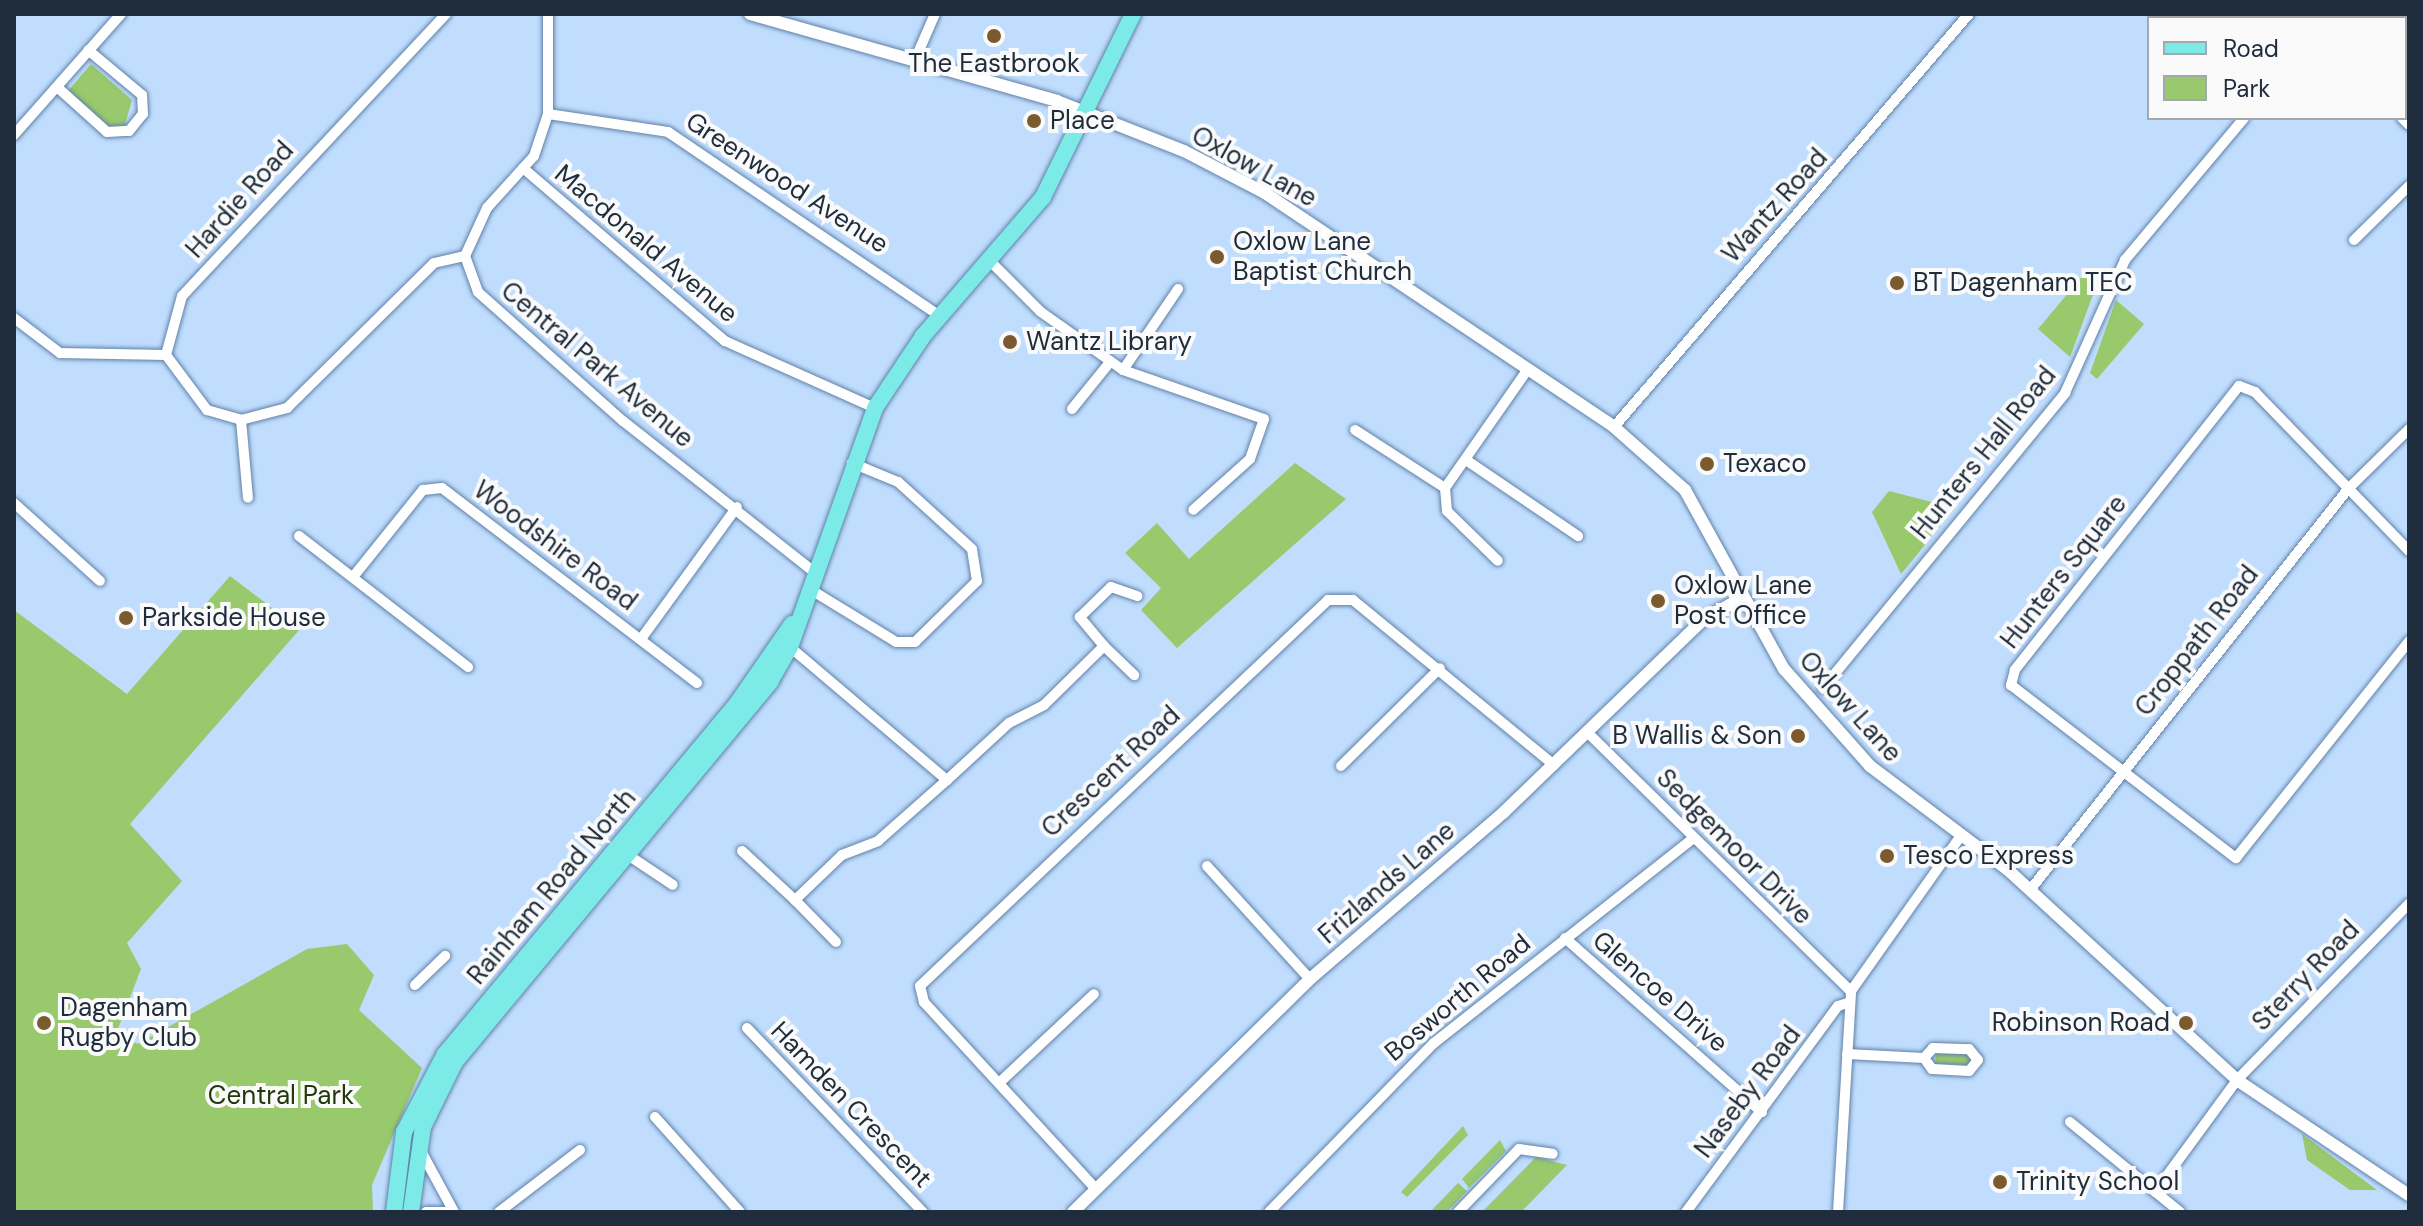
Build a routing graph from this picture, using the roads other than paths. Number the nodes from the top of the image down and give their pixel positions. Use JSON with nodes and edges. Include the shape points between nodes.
{"nodes":[{"id":1,"x":121,"y":14,"type":"edge"},
{"id":2,"x":446,"y":14,"type":"edge"},
{"id":3,"x":548,"y":14,"type":"edge"},
{"id":4,"x":750,"y":14,"type":"edge"},
{"id":5,"x":935,"y":14,"type":"edge"},
{"id":6,"x":1969,"y":14,"type":"edge"},
{"id":7,"x":1132,"y":15,"type":"edge"},
{"id":8,"x":88,"y":50,"type":"junction"},
{"id":9,"x":914,"y":62,"type":"junction"},
{"id":10,"x":57,"y":87,"type":"junction"},
{"id":11,"x":1088,"y":112,"type":"junction"},
{"id":12,"x":548,"y":114,"type":"junction"},
{"id":13,"x":2242,"y":120,"type":"edge"},
{"id":14,"x":14,"y":135,"type":"edge"},
{"id":15,"x":523,"y":168,"type":"junction"},
{"id":16,"x":2409,"y":186,"type":"edge"},
{"id":17,"x":2354,"y":240,"type":"dead end"},
{"id":18,"x":465,"y":256,"type":"junction"},
{"id":19,"x":990,"y":261,"type":"junction"},
{"id":20,"x":1178,"y":289,"type":"dead end"},
{"id":21,"x":940,"y":316,"type":"junction"},
{"id":22,"x":14,"y":318,"type":"edge"},
{"id":23,"x":166,"y":355,"type":"junction"},
{"id":24,"x":1110,"y":362,"type":"junction"},
{"id":25,"x":1528,"y":369,"type":"junction"},
{"id":26,"x":1123,"y":370,"type":"junction"},
{"id":27,"x":875,"y":408,"type":"junction"},
{"id":28,"x":1072,"y":409,"type":"dead end"},
{"id":29,"x":241,"y":420,"type":"junction"},
{"id":30,"x":1614,"y":427,"type":"junction"},
{"id":31,"x":2409,"y":429,"type":"edge"},
{"id":32,"x":1355,"y":430,"type":"dead end"},
{"id":33,"x":1469,"y":462,"type":"junction"},
{"id":34,"x":852,"y":463,"type":"junction"},
{"id":35,"x":1445,"y":488,"type":"junction"},
{"id":36,"x":2348,"y":489,"type":"junction"},
{"id":37,"x":248,"y":498,"type":"dead end"},
{"id":38,"x":14,"y":503,"type":"edge"},
{"id":39,"x":737,"y":507,"type":"junction"},
{"id":40,"x":1193,"y":510,"type":"dead end"},
{"id":41,"x":299,"y":536,"type":"dead end"},
{"id":42,"x":1578,"y":536,"type":"dead end"},
{"id":43,"x":2409,"y":551,"type":"edge"},
{"id":44,"x":1498,"y":561,"type":"dead end"},
{"id":45,"x":353,"y":577,"type":"junction"},
{"id":46,"x":811,"y":580,"type":"junction"},
{"id":47,"x":100,"y":581,"type":"dead end"},
{"id":48,"x":1137,"y":596,"type":"dead end"},
{"id":49,"x":1740,"y":599,"type":"junction"},
{"id":50,"x":798,"y":616,"type":"junction"},
{"id":51,"x":641,"y":639,"type":"junction"},
{"id":52,"x":2409,"y":641,"type":"edge"},
{"id":53,"x":1104,"y":646,"type":"junction"},
{"id":54,"x":790,"y":647,"type":"junction"},
{"id":55,"x":468,"y":667,"type":"dead end"},
{"id":56,"x":1440,"y":668,"type":"junction"},
{"id":57,"x":1134,"y":675,"type":"dead end"},
{"id":58,"x":697,"y":683,"type":"dead end"},
{"id":59,"x":1823,"y":688,"type":"dead end"},
{"id":60,"x":1587,"y":732,"type":"junction"},
{"id":61,"x":1554,"y":765,"type":"junction"},
{"id":62,"x":1341,"y":766,"type":"dead end"},
{"id":63,"x":2122,"y":773,"type":"junction"},
{"id":64,"x":947,"y":780,"type":"junction"},
{"id":65,"x":1960,"y":837,"type":"junction"},
{"id":66,"x":1694,"y":838,"type":"junction"},
{"id":67,"x":742,"y":851,"type":"dead end"},
{"id":68,"x":631,"y":857,"type":"junction"},
{"id":69,"x":1207,"y":866,"type":"dead end"},
{"id":70,"x":673,"y":885,"type":"dead end"},
{"id":71,"x":2030,"y":890,"type":"junction"},
{"id":72,"x":795,"y":900,"type":"junction"},
{"id":73,"x":2409,"y":904,"type":"edge"},
{"id":74,"x":1565,"y":938,"type":"junction"},
{"id":75,"x":836,"y":942,"type":"dead end"},
{"id":76,"x":445,"y":956,"type":"dead end"},
{"id":77,"x":1310,"y":979,"type":"junction"},
{"id":78,"x":415,"y":985,"type":"dead end"},
{"id":79,"x":1851,"y":991,"type":"junction"},
{"id":80,"x":1094,"y":994,"type":"dead end"},
{"id":81,"x":1848,"y":1003,"type":"junction"},
{"id":82,"x":747,"y":1028,"type":"dead end"},
{"id":83,"x":1847,"y":1054,"type":"junction"},
{"id":84,"x":1924,"y":1058,"type":"junction"},
{"id":85,"x":2237,"y":1080,"type":"junction"},
{"id":86,"x":999,"y":1083,"type":"junction"},
{"id":87,"x":1762,"y":1112,"type":"junction"},
{"id":88,"x":655,"y":1117,"type":"dead end"},
{"id":89,"x":2070,"y":1122,"type":"dead end"},
{"id":90,"x":419,"y":1143,"type":"junction"},
{"id":91,"x":580,"y":1150,"type":"dead end"},
{"id":92,"x":1553,"y":1154,"type":"dead end"},
{"id":93,"x":1095,"y":1188,"type":"junction"},
{"id":94,"x":2155,"y":1192,"type":"junction"},
{"id":95,"x":2409,"y":1195,"type":"edge"},
{"id":96,"x":1078,"y":1207,"type":"edge"},
{"id":97,"x":394,"y":1212,"type":"edge"},
{"id":98,"x":411,"y":1212,"type":"edge"},
{"id":99,"x":426,"y":1212,"type":"edge"},
{"id":100,"x":453,"y":1212,"type":"edge"},
{"id":101,"x":499,"y":1212,"type":"edge"},
{"id":102,"x":740,"y":1212,"type":"edge"},
{"id":103,"x":923,"y":1212,"type":"edge"},
{"id":104,"x":1093,"y":1212,"type":"edge"},
{"id":105,"x":1269,"y":1212,"type":"edge"},
{"id":106,"x":1458,"y":1212,"type":"edge"},
{"id":107,"x":1686,"y":1212,"type":"edge"},
{"id":108,"x":1838,"y":1212,"type":"edge"},
{"id":109,"x":2180,"y":1212,"type":"edge"}],
"edges":[{"from":1,"to":8,"type":"street"},
{"from":2,"to":23,"type":"street","name":"Hardie Road","via":[[182,296]]},
{"from":3,"to":12,"type":"street"},
{"from":4,"to":9,"type":"street","name":"Oxlow Lane"},
{"from":5,"to":9,"type":"street"},
{"from":6,"to":30,"type":"street","name":"Wantz Road"},
{"from":7,"to":11,"type":"main road","name":"Rainham Road North"},
{"from":8,"to":10,"type":"street"},
{"from":8,"to":10,"type":"street","via":[[142,95],[143,114],[129,131],[107,132]]},
{"from":9,"to":11,"type":"street","name":"Oxlow Lane"},
{"from":10,"to":14,"type":"street"},
{"from":11,"to":19,"type":"main road","name":"Rainham Road North","via":[[1043,197]]},
{"from":11,"to":25,"type":"street","name":"Oxlow Lane","via":[[1265,193]]},
{"from":12,"to":15,"type":"street"},
{"from":12,"to":21,"type":"street","name":"Greenwood Avenue","via":[[668,132]]},
{"from":13,"to":59,"type":"street","name":"Hunters Hall Road","via":[[2125,260],[2065,393]]},
{"from":15,"to":18,"type":"street","via":[[487,208]]},
{"from":15,"to":27,"type":"street","name":"Macdonald Avenue","via":[[725,341]]},
{"from":16,"to":17,"type":"street"},
{"from":18,"to":29,"type":"street","via":[[434,263],[287,408]]},
{"from":18,"to":39,"type":"street","name":"Central Park Avenue","via":[[478,292],[623,421]]},
{"from":19,"to":21,"type":"main road","name":"Rainham Road North"},
{"from":19,"to":24,"type":"street","via":[[1041,312]]},
{"from":20,"to":26,"type":"street"},
{"from":21,"to":27,"type":"main road","name":"Rainham Road North"},
{"from":22,"to":23,"type":"street","via":[[60,353]]},
{"from":23,"to":29,"type":"street","via":[[207,410]]},
{"from":24,"to":26,"type":"street"},
{"from":24,"to":28,"type":"street"},
{"from":25,"to":30,"type":"street","name":"Oxlow Lane"},
{"from":25,"to":33,"type":"street"},
{"from":26,"to":40,"type":"street","via":[[1264,419],[1250,459]]},
{"from":27,"to":34,"type":"main road","name":"Rainham Road North"},
{"from":29,"to":37,"type":"street"},
{"from":30,"to":49,"type":"street","name":"Oxlow Lane","via":[[1685,490]]},
{"from":31,"to":36,"type":"street","name":"Croppath Road"},
{"from":32,"to":35,"type":"street"},
{"from":33,"to":35,"type":"street"},
{"from":33,"to":42,"type":"street"},
{"from":34,"to":46,"type":"main road","name":"Rainham Road North"},
{"from":34,"to":46,"type":"street","name":"Central Park Avenue","via":[[898,482],[972,549],[977,581],[915,642],[896,642]]},
{"from":35,"to":44,"type":"street","via":[[1447,511]]},
{"from":36,"to":43,"type":"street","name":"Hunters Square"},
{"from":36,"to":63,"type":"street","name":"Croppath Road"},
{"from":36,"to":63,"type":"street","name":"Hunters Square","via":[[2255,392],[2234,390],[2010,678],[2017,692]]},
{"from":38,"to":47,"type":"street"},
{"from":39,"to":46,"type":"street","name":"Central Park Avenue"},
{"from":39,"to":51,"type":"street","name":"Woodshire Road"},
{"from":41,"to":45,"type":"street"},
{"from":45,"to":51,"type":"street","name":"Woodshire Road","via":[[423,490],[442,488]]},
{"from":45,"to":55,"type":"street"},
{"from":46,"to":50,"type":"main road","name":"Rainham Road North"},
{"from":48,"to":53,"type":"street","via":[[1111,587],[1080,617]]},
{"from":49,"to":60,"type":"street","name":"Frizlands Lane","via":[[1704,619]]},
{"from":49,"to":65,"type":"street","name":"Oxlow Lane","via":[[1784,669],[1870,766]]},
{"from":50,"to":54,"type":"main road","name":"Rainham Road North"},
{"from":50,"to":97,"type":"main road","name":"Rainham Road North","via":[[738,702],[445,1054],[404,1132]]},
{"from":51,"to":58,"type":"street","name":"Woodshire Road"},
{"from":52,"to":63,"type":"street","name":"Hunters Square","via":[[2242,855],[2221,852]]},
{"from":53,"to":57,"type":"street"},
{"from":53,"to":64,"type":"street","via":[[1044,705],[1009,723]]},
{"from":54,"to":64,"type":"street"},
{"from":54,"to":68,"type":"main road","name":"Rainham Road North","via":[[746,716]]},
{"from":56,"to":61,"type":"street","name":"Crescent Road"},
{"from":56,"to":62,"type":"street"},
{"from":56,"to":86,"type":"street","name":"Crescent Road","via":[[1353,600],[1330,598],[928,972],[920,986],[924,1002]]},
{"from":60,"to":61,"type":"street","name":"Frizlands Lane"},
{"from":60,"to":66,"type":"street","name":"Sedgemoor Drive"},
{"from":61,"to":77,"type":"street","name":"Frizlands Lane"},
{"from":63,"to":71,"type":"street","name":"Croppath Road"},
{"from":64,"to":72,"type":"street","via":[[878,841],[842,855]]},
{"from":65,"to":71,"type":"street","name":"Oxlow Lane"},
{"from":65,"to":79,"type":"street"},
{"from":66,"to":74,"type":"street","name":"Bosworth Road"},
{"from":66,"to":79,"type":"street","name":"Sedgemoor Drive"},
{"from":67,"to":72,"type":"street"},
{"from":68,"to":70,"type":"street"},
{"from":68,"to":90,"type":"main road","name":"Rainham Road North","via":[[479,1029],[433,1101]]},
{"from":69,"to":77,"type":"street"},
{"from":71,"to":85,"type":"street","name":"Oxlow Lane"},
{"from":72,"to":75,"type":"street"},
{"from":73,"to":85,"type":"street","name":"Sterry Road"},
{"from":74,"to":87,"type":"street","name":"Glencoe Drive"},
{"from":74,"to":105,"type":"street","name":"Bosworth Road","via":[[1383,1090]]},
{"from":76,"to":78,"type":"street"},
{"from":77,"to":93,"type":"street","name":"Frizlands Lane"},
{"from":79,"to":81,"type":"street"},
{"from":80,"to":86,"type":"street"},
{"from":81,"to":83,"type":"street"},
{"from":81,"to":87,"type":"street","name":"Naseby Road","via":[[1838,1006]]},
{"from":82,"to":103,"type":"street","name":"Hamden Crescent"},
{"from":83,"to":84,"type":"street"},
{"from":83,"to":108,"type":"street"},
{"from":84,"to":84,"type":"street","via":[[1932,1069],[1969,1071],[1978,1060],[1969,1049],[1933,1048]]},
{"from":85,"to":94,"type":"street"},
{"from":85,"to":95,"type":"street","name":"Oxlow Lane"},
{"from":86,"to":93,"type":"street","name":"Crescent Road"},
{"from":87,"to":107,"type":"street","name":"Naseby Road"},
{"from":88,"to":102,"type":"street"},
{"from":89,"to":94,"type":"street"},
{"from":90,"to":98,"type":"main road","name":"Rainham Road North"},
{"from":90,"to":100,"type":"street"},
{"from":91,"to":101,"type":"street"},
{"from":92,"to":106,"type":"street","via":[[1519,1149]]},
{"from":93,"to":96,"type":"street","name":"Frizlands Lane"},
{"from":94,"to":109,"type":"street"},
{"from":96,"to":104,"type":"street"},
{"from":99,"to":100,"type":"street"}]}
